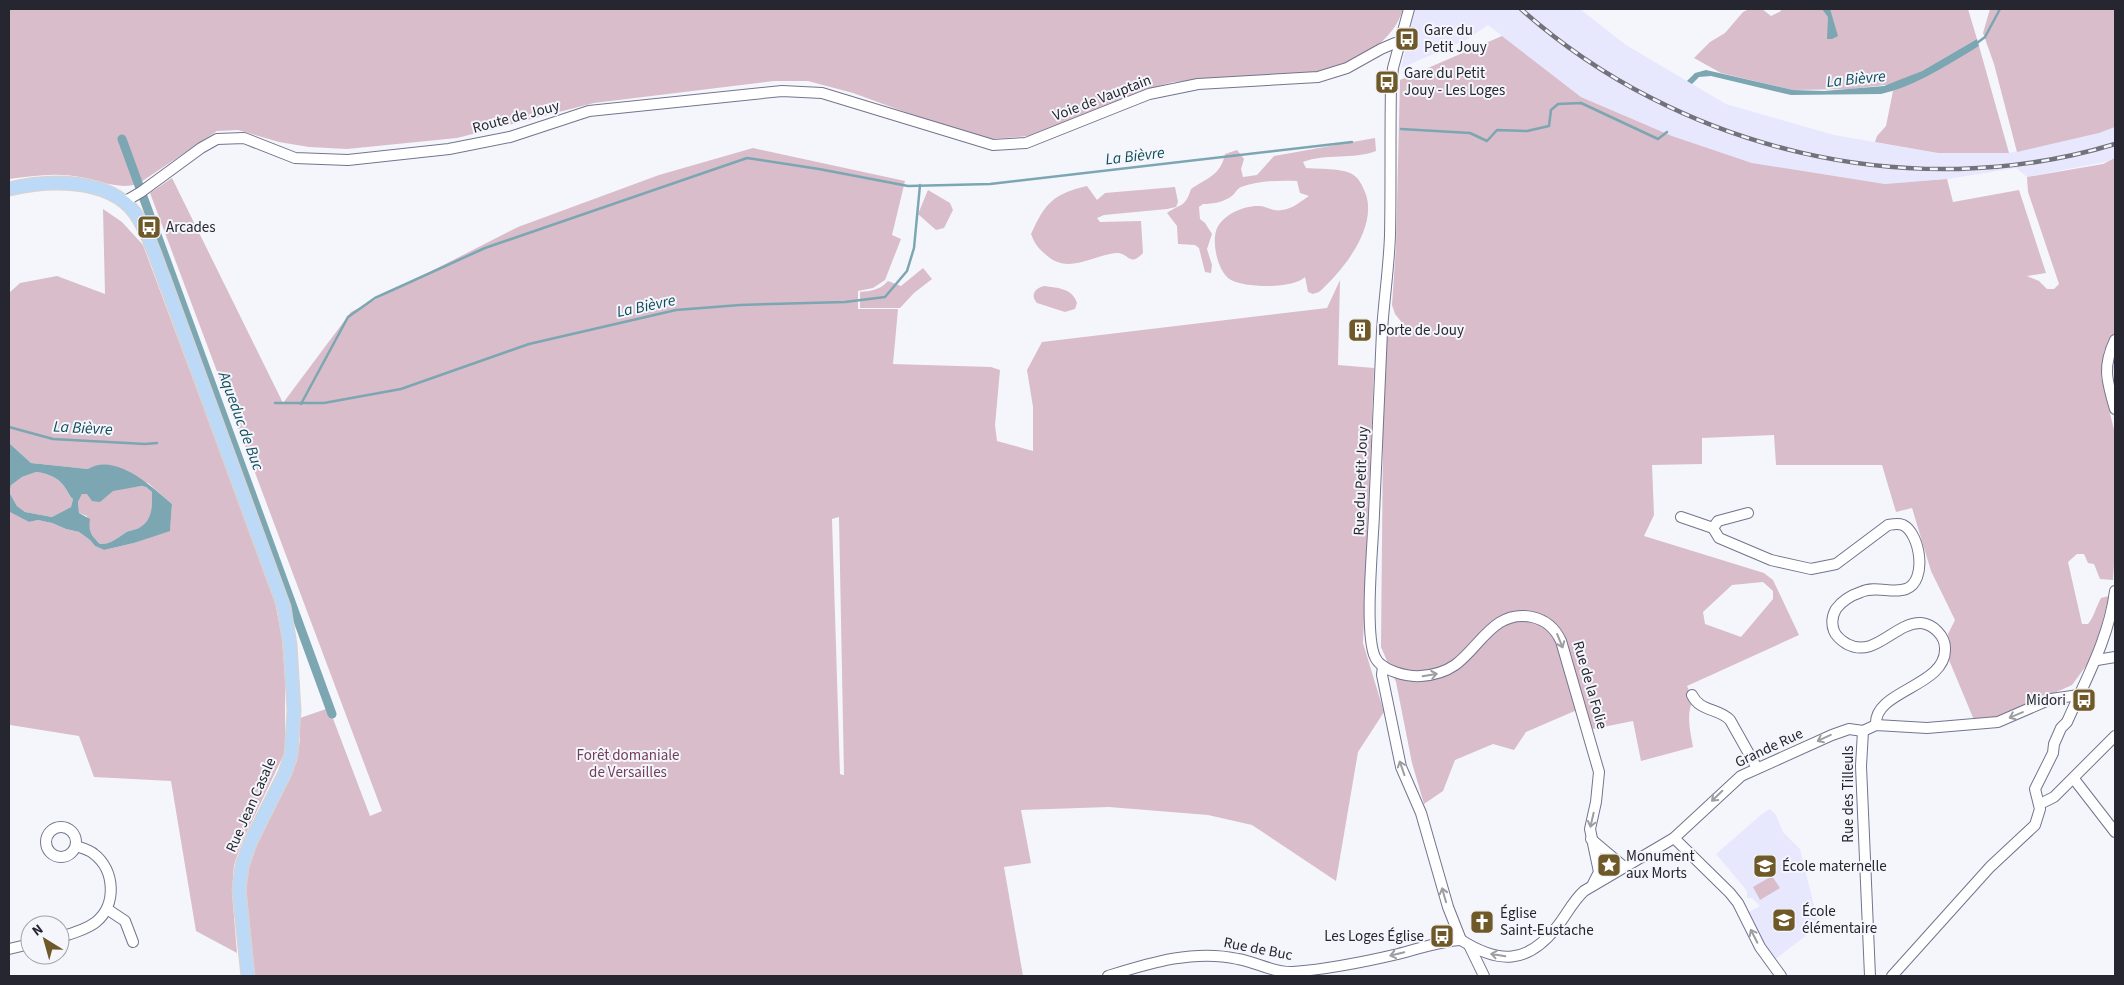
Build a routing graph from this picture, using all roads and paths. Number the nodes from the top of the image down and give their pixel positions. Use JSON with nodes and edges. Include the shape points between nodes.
{"nodes":[{"id":1,"x":1409,"y":9,"type":"edge"},
{"id":2,"x":1399,"y":44,"type":"junction"},
{"id":3,"x":932,"y":128,"type":"joint"},
{"id":4,"x":9,"y":189,"type":"edge"},
{"id":5,"x":124,"y":202,"type":"junction"},
{"id":6,"x":2115,"y":340,"type":"edge"},
{"id":7,"x":2115,"y":409,"type":"edge"},
{"id":8,"x":1748,"y":513,"type":"dead end"},
{"id":9,"x":1681,"y":517,"type":"dead end"},
{"id":10,"x":1713,"y":528,"type":"junction"},
{"id":11,"x":2115,"y":591,"type":"edge"},
{"id":12,"x":2115,"y":657,"type":"edge"},
{"id":13,"x":2097,"y":660,"type":"junction"},
{"id":14,"x":1383,"y":666,"type":"junction"},
{"id":15,"x":1692,"y":695,"type":"dead end"},
{"id":16,"x":2079,"y":695,"type":"junction"},
{"id":17,"x":1876,"y":725,"type":"junction"},
{"id":18,"x":1864,"y":731,"type":"junction"},
{"id":19,"x":2115,"y":736,"type":"edge"},
{"id":20,"x":1755,"y":764,"type":"junction"},
{"id":21,"x":2074,"y":779,"type":"junction"},
{"id":22,"x":2040,"y":804,"type":"junction"},
{"id":23,"x":2115,"y":832,"type":"edge"},
{"id":24,"x":1591,"y":838,"type":"junction"},
{"id":25,"x":1674,"y":838,"type":"junction"},
{"id":26,"x":76,"y":846,"type":"dead end"},
{"id":27,"x":1624,"y":866,"type":"junction"},
{"id":28,"x":1592,"y":884,"type":"junction"},
{"id":29,"x":107,"y":909,"type":"junction"},
{"id":30,"x":70,"y":934,"type":"edge"},
{"id":31,"x":133,"y":942,"type":"dead end"},
{"id":32,"x":1465,"y":943,"type":"junction"},
{"id":33,"x":1277,"y":973,"type":"edge"},
{"id":34,"x":248,"y":976,"type":"edge"},
{"id":35,"x":1108,"y":976,"type":"edge"},
{"id":36,"x":1484,"y":976,"type":"edge"},
{"id":37,"x":1781,"y":976,"type":"edge"},
{"id":38,"x":1870,"y":976,"type":"edge"},
{"id":39,"x":1892,"y":976,"type":"edge"}],
"edges":[{"from":1,"to":2,"type":"street","name":"Rue du Petit Jouy"},
{"from":2,"to":3,"type":"street","name":"Voie de Vauptain","via":[[1318,78],[1198,84],[1149,94],[1026,144],[993,146]]},
{"from":2,"to":14,"type":"street","name":"Rue du Petit Jouy","via":[[1391,88],[1390,237],[1382,328],[1371,581],[1372,642],[1375,656]]},
{"from":3,"to":5,"type":"street","name":"Route de Jouy","via":[[822,93],[782,91],[590,111],[510,137],[449,149],[348,160],[295,158],[244,138],[217,139]]},
{"from":4,"to":5,"type":"main road","via":[[28,184],[76,183]]},
{"from":5,"to":34,"type":"main road","name":"Rue Jean Casale","via":[[141,222],[149,240],[286,618],[292,676],[293,738],[285,773],[242,866],[239,890]]},
{"from":6,"to":7,"type":"street","via":[[2106,369]]},
{"from":8,"to":10,"type":"street","via":[[1718,521]]},
{"from":9,"to":10,"type":"street"},
{"from":10,"to":17,"type":"street","via":[[1719,538],[1771,560],[1810,569],[1836,564],[1888,525],[1896,523],[1908,528],[1920,564],[1918,578],[1912,587],[1902,591],[1863,591],[1840,604],[1832,617],[1834,631],[1840,639],[1853,646],[1876,644],[1920,623],[1937,630],[1946,646],[1943,662],[1931,675],[1885,704],[1876,716]]},
{"from":11,"to":13,"type":"street"},
{"from":12,"to":13,"type":"street"},
{"from":13,"to":16,"type":"street"},
{"from":14,"to":24,"type":"street","name":"Rue de la Folie","one_way":true,"via":[[1405,674],[1432,675],[1457,664],[1485,634],[1504,620],[1525,616],[1551,626],[1561,641],[1599,772]]},
{"from":32,"to":14,"type":"street","name":"Rue du Petit Jouy","one_way":true,"via":[[1448,907],[1421,813],[1401,767],[1382,675]]},
{"from":15,"to":20,"type":"street","via":[[1699,705],[1728,718]]},
{"from":16,"to":17,"type":"street","name":"Grande Rue","one_way":true,"via":[[2050,699],[1998,722],[1928,728]]},
{"from":16,"to":22,"type":"street","via":[[2035,789]]},
{"from":17,"to":18,"type":"street","name":"Grande Rue"},
{"from":18,"to":20,"type":"street","name":"Grande Rue","one_way":true,"via":[[1853,729],[1832,735]]},
{"from":18,"to":38,"type":"street","name":"Rue des Tilleuls","via":[[1861,766]]},
{"from":19,"to":21,"type":"street"},
{"from":20,"to":25,"type":"street","name":"Grande Rue","one_way":true},
{"from":21,"to":22,"type":"street","via":[[2054,797]]},
{"from":21,"to":23,"type":"street"},
{"from":22,"to":39,"type":"street","via":[[2030,832],[1990,867]]},
{"from":24,"to":27,"type":"street"},
{"from":24,"to":28,"type":"street","name":"Rue de la Folie","via":[[1599,872]]},
{"from":25,"to":27,"type":"street","name":"Grande Rue"},
{"from":37,"to":25,"type":"street","one_way":true,"via":[[1760,947],[1736,900]]},
{"from":26,"to":29,"type":"street","via":[[94,854],[108,870],[112,891]]},
{"from":27,"to":28,"type":"street","name":"Grande Rue"},
{"from":28,"to":32,"type":"street","name":"Grande Rue","one_way":true,"via":[[1574,900],[1557,928],[1528,954],[1501,957]]},
{"from":29,"to":30,"type":"street","via":[[96,922]]},
{"from":29,"to":31,"type":"street","via":[[124,921]]},
{"from":32,"to":33,"type":"street","name":"Rue de Buc","one_way":true,"via":[[1347,965]]},
{"from":32,"to":36,"type":"street","name":"Rue du Petit Jouy"},
{"from":33,"to":35,"type":"street","name":"Rue de Buc","via":[[1238,959],[1210,955],[1188,956]]}]}
